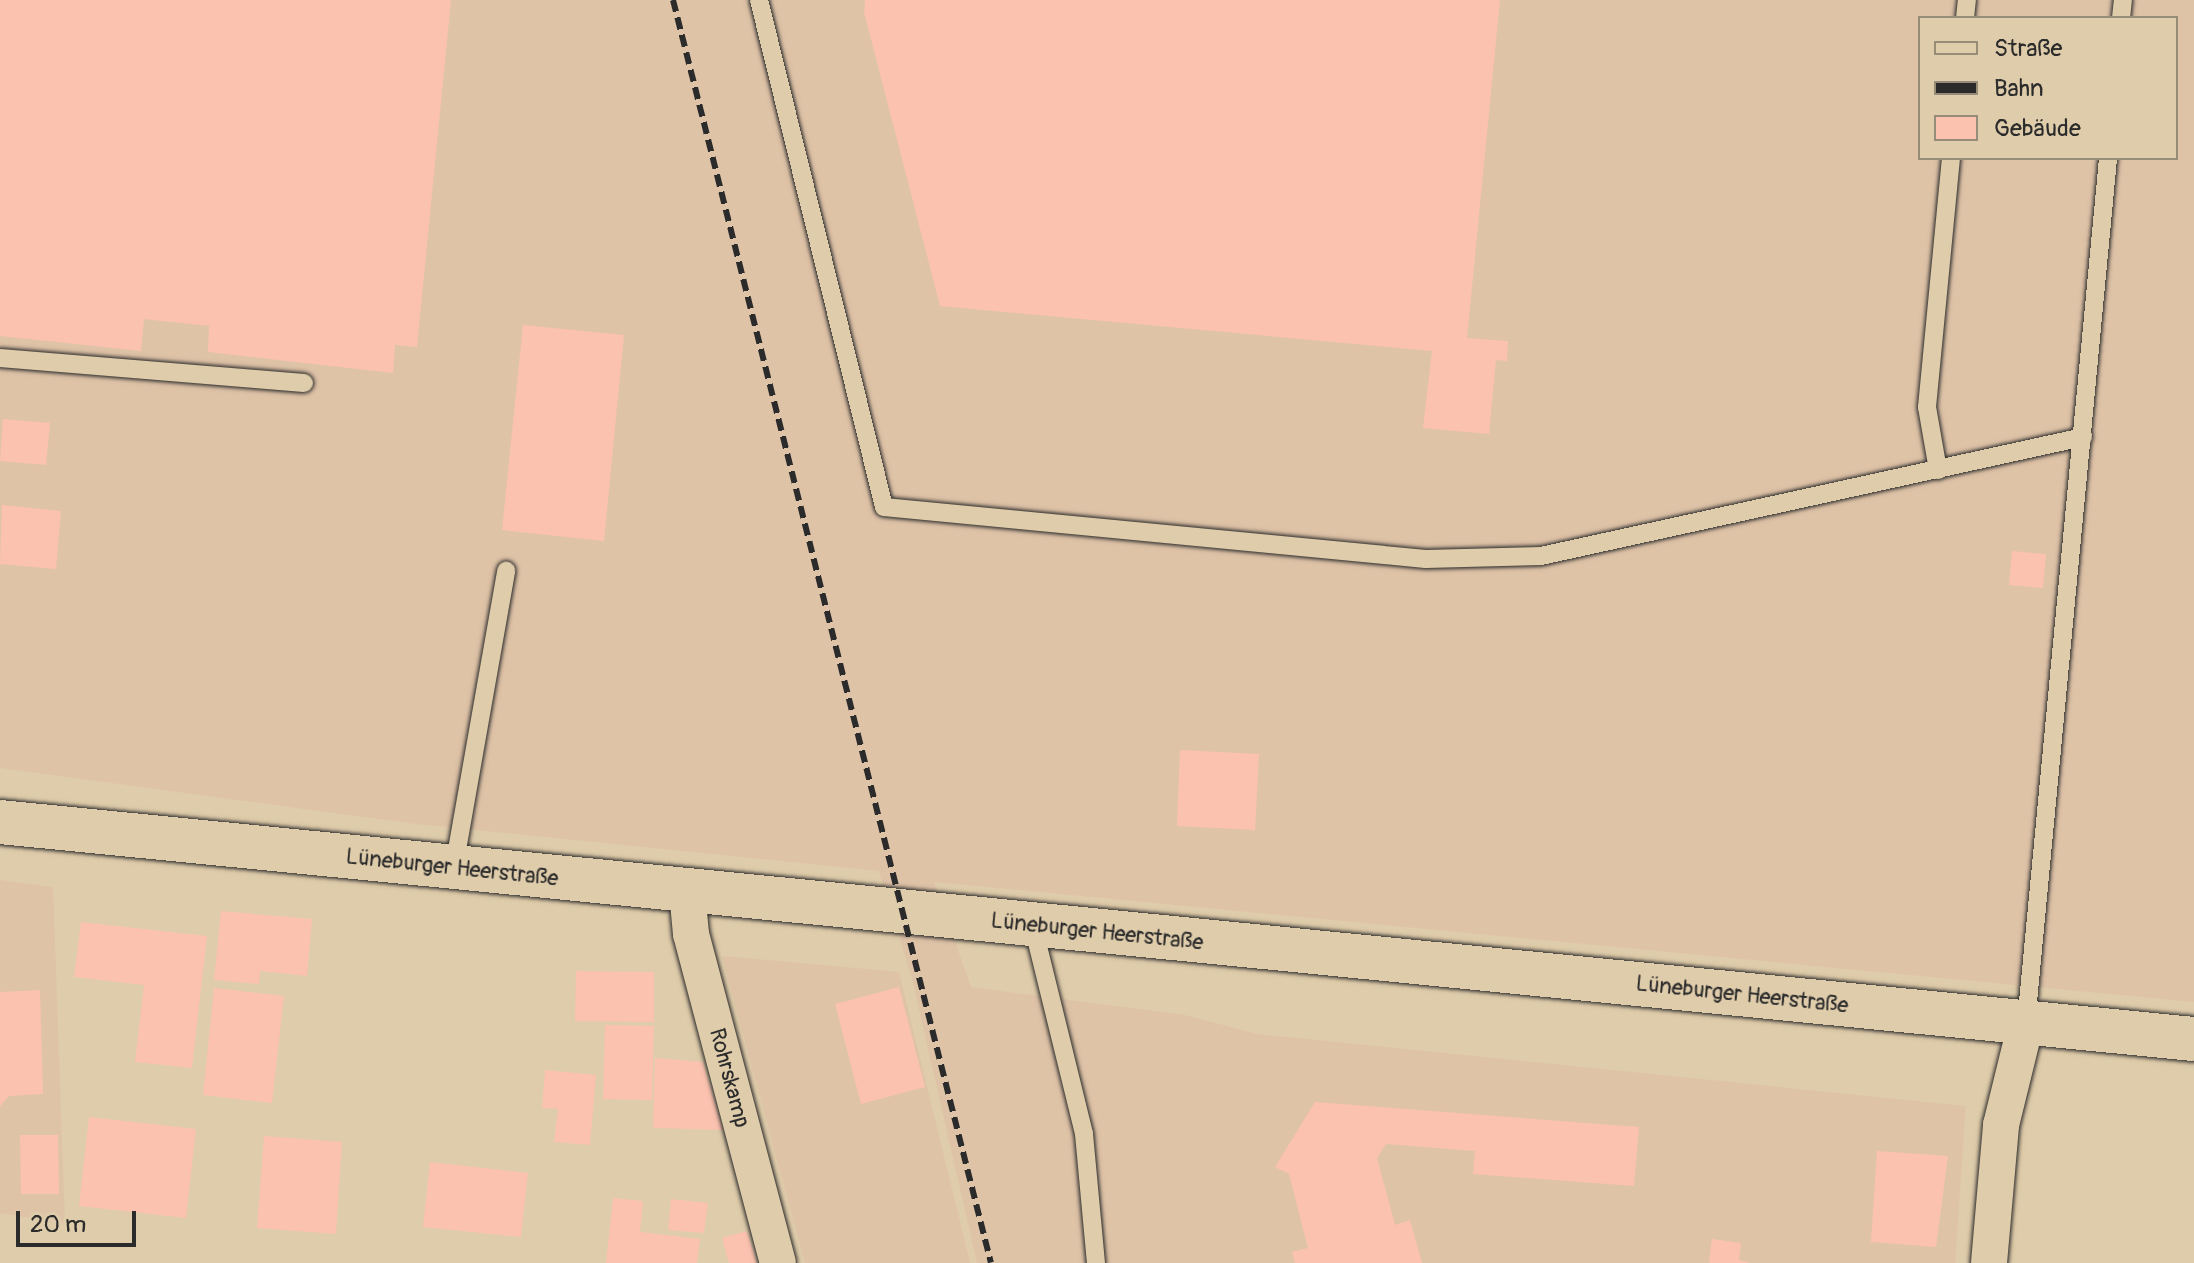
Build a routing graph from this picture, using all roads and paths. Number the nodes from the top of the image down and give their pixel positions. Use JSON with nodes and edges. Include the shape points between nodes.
{"nodes":[{"id":1,"x":759,"y":0,"type":"edge"},
{"id":2,"x":1951,"y":160,"type":"edge"},
{"id":3,"x":2108,"y":160,"type":"edge"},
{"id":4,"x":0,"y":358,"type":"edge"},
{"id":5,"x":304,"y":383,"type":"dead end"},
{"id":6,"x":2083,"y":437,"type":"junction"},
{"id":7,"x":1938,"y":470,"type":"junction"},
{"id":8,"x":506,"y":571,"type":"dead end"},
{"id":9,"x":0,"y":822,"type":"edge"},
{"id":10,"x":454,"y":867,"type":"junction"},
{"id":11,"x":687,"y":891,"type":"junction"},
{"id":12,"x":1033,"y":926,"type":"junction"},
{"id":13,"x":2026,"y":1023,"type":"junction"},
{"id":14,"x":2194,"y":1039,"type":"edge"},
{"id":15,"x":778,"y":1263,"type":"edge"},
{"id":16,"x":1096,"y":1263,"type":"edge"},
{"id":17,"x":1989,"y":1263,"type":"edge"}],
"edges":[{"from":1,"to":7,"type":"lane","via":[[884,507],[1426,559],[1541,556]]},
{"from":2,"to":7,"type":"lane","via":[[1927,407]]},
{"from":3,"to":6,"type":"lane"},
{"from":4,"to":5,"type":"lane"},
{"from":6,"to":7,"type":"lane"},
{"from":6,"to":13,"type":"lane"},
{"from":8,"to":10,"type":"lane"},
{"from":9,"to":10,"type":"main road","name":"Lüneburger Heerstraße"},
{"from":10,"to":11,"type":"main road","name":"Lüneburger Heerstraße"},
{"from":11,"to":12,"type":"main road","name":"Lüneburger Heerstraße"},
{"from":11,"to":15,"type":"street","name":"Rohrskamp","via":[[691,934]]},
{"from":12,"to":13,"type":"main road","name":"Lüneburger Heerstraße"},
{"from":12,"to":16,"type":"lane","via":[[1084,1134]]},
{"from":13,"to":14,"type":"main road","name":"Lüneburger Heerstraße"},
{"from":13,"to":17,"type":"street","via":[[2001,1125]]}]}
